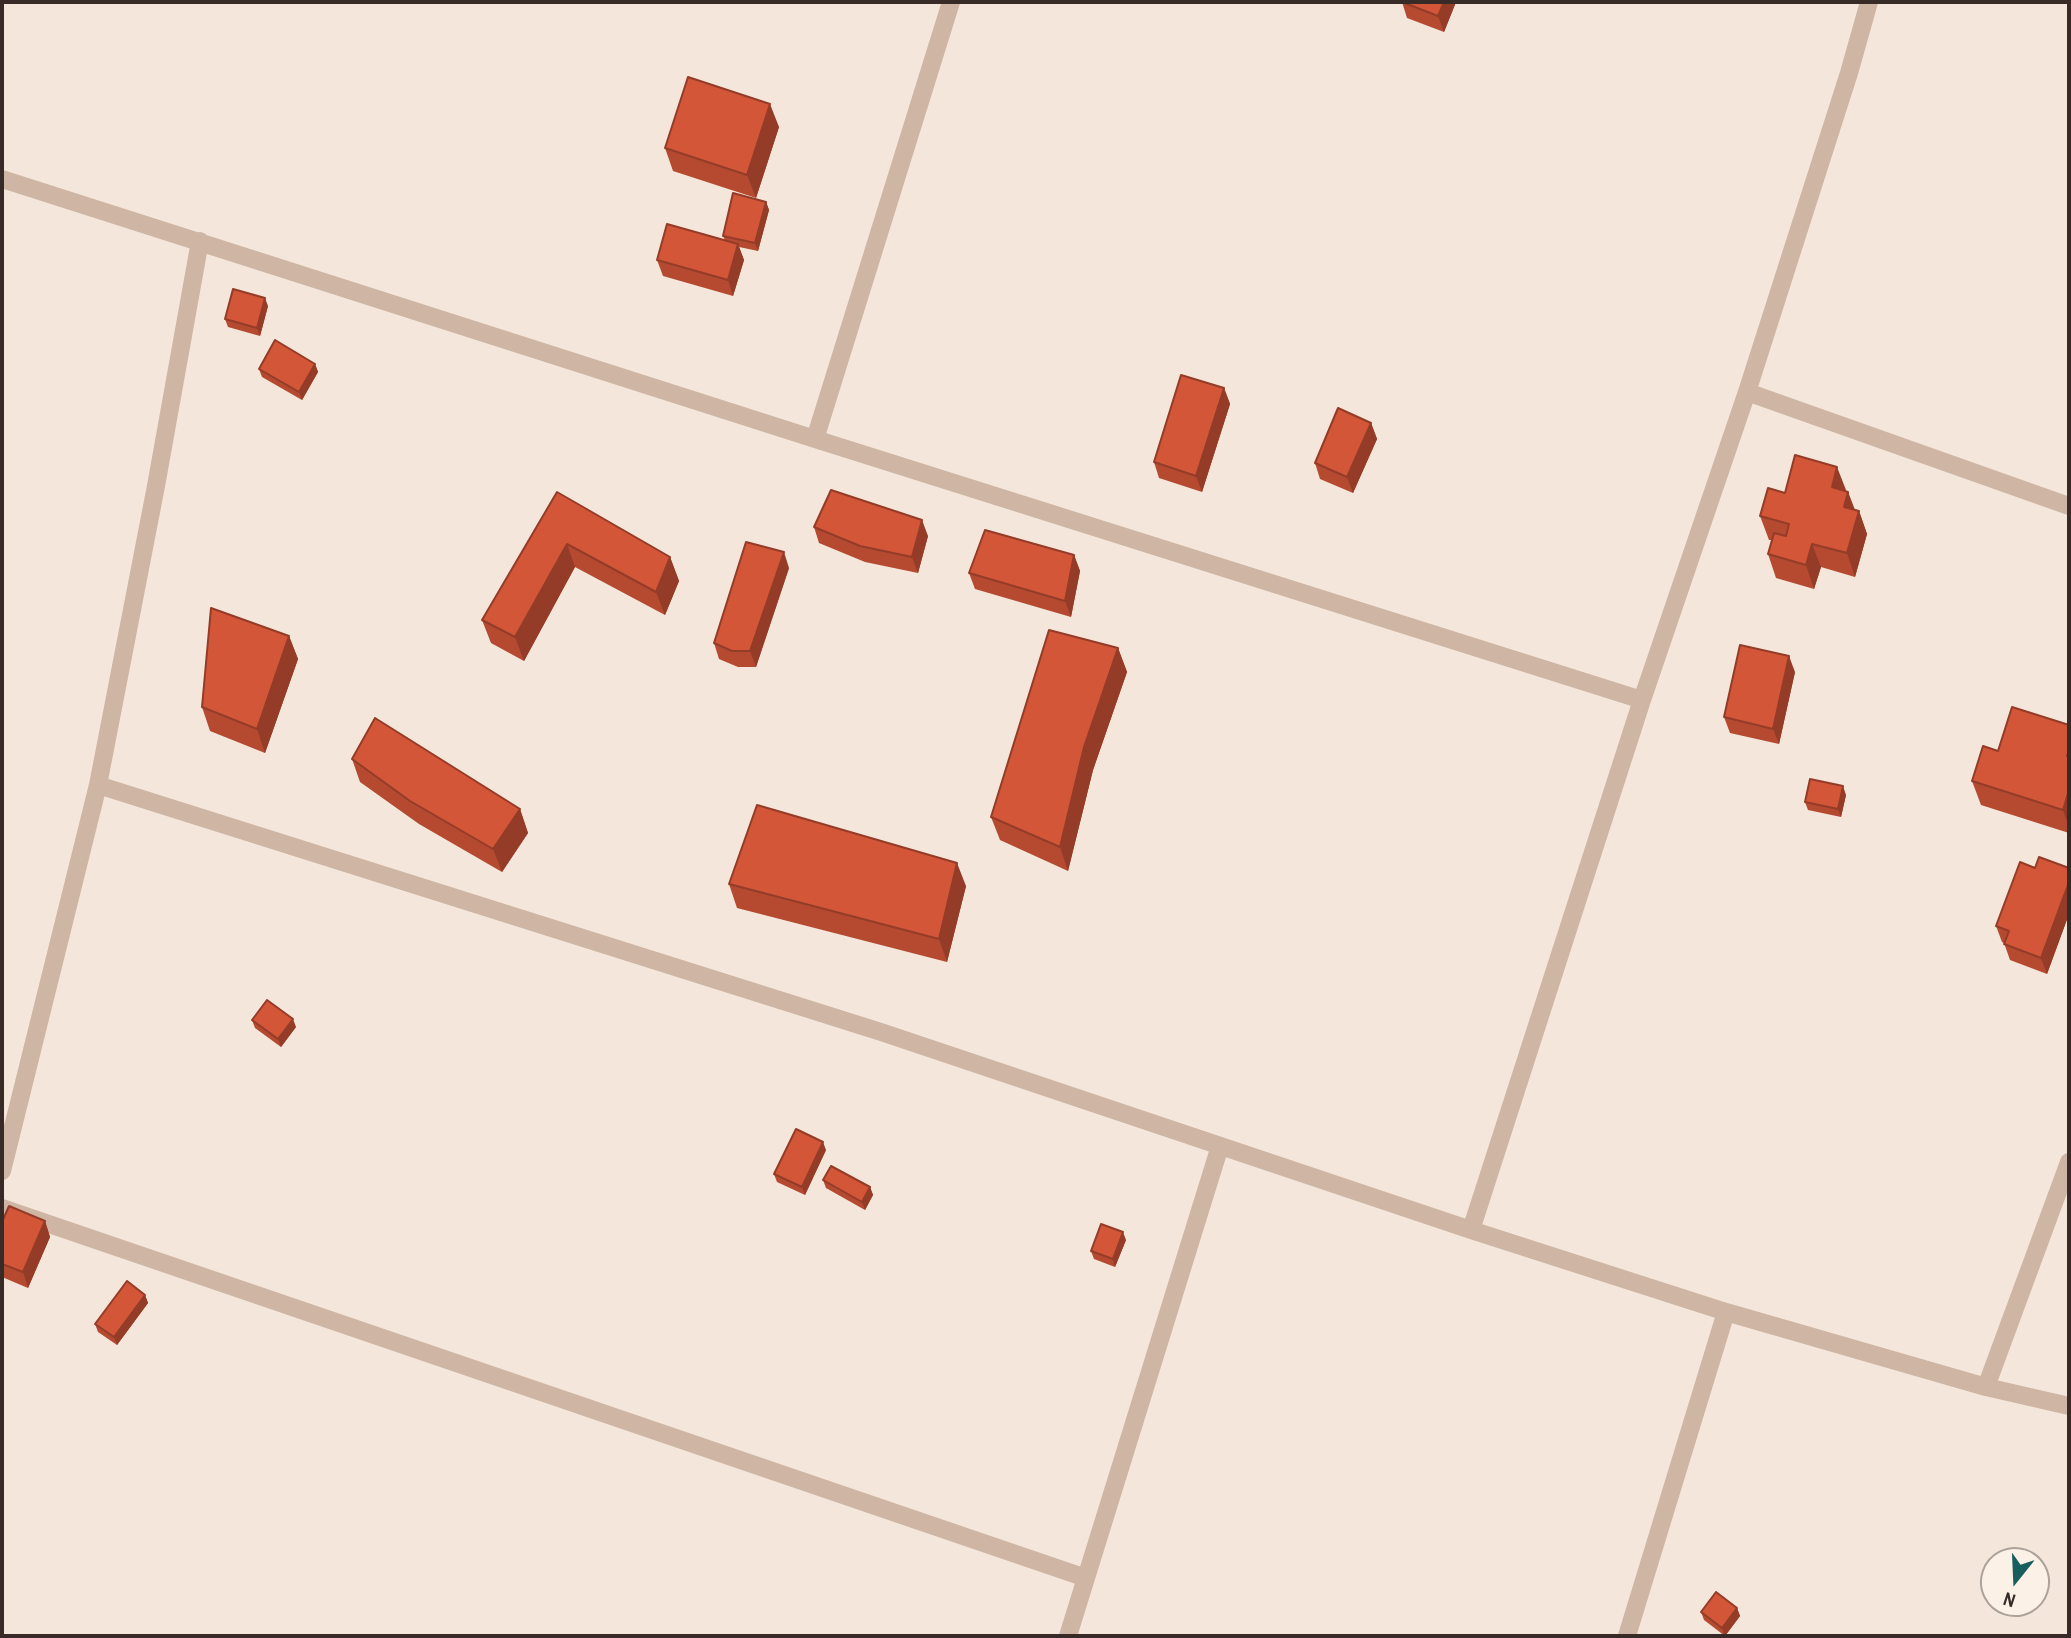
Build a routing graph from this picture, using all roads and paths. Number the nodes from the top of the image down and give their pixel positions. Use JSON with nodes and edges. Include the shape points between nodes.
{"nodes":[{"id":1,"x":951,"y":2,"type":"edge"},
{"id":2,"x":1869,"y":2,"type":"edge"},
{"id":3,"x":2,"y":179,"type":"edge"},
{"id":4,"x":200,"y":241,"type":"junction"},
{"id":5,"x":1747,"y":392,"type":"junction"},
{"id":6,"x":815,"y":439,"type":"junction"},
{"id":7,"x":2069,"y":506,"type":"edge"},
{"id":8,"x":1642,"y":700,"type":"junction"},
{"id":9,"x":98,"y":785,"type":"junction"},
{"id":10,"x":1220,"y":1146,"type":"junction"},
{"id":11,"x":2069,"y":1162,"type":"edge"},
{"id":12,"x":2,"y":1171,"type":"edge"},
{"id":13,"x":2,"y":1208,"type":"edge"},
{"id":14,"x":1471,"y":1230,"type":"junction"},
{"id":15,"x":1726,"y":1312,"type":"junction"},
{"id":16,"x":1986,"y":1387,"type":"junction"},
{"id":17,"x":2069,"y":1406,"type":"edge"},
{"id":18,"x":1086,"y":1578,"type":"junction"},
{"id":19,"x":1068,"y":1636,"type":"edge"},
{"id":20,"x":1627,"y":1636,"type":"edge"}],
"edges":[{"from":1,"to":6,"type":"street"},
{"from":2,"to":5,"type":"street"},
{"from":3,"to":4,"type":"street"},
{"from":4,"to":6,"type":"street"},
{"from":4,"to":9,"type":"street"},
{"from":5,"to":7,"type":"street"},
{"from":5,"to":8,"type":"street"},
{"from":6,"to":8,"type":"street"},
{"from":8,"to":14,"type":"street"},
{"from":9,"to":10,"type":"street","via":[[881,1032]]},
{"from":9,"to":12,"type":"street"},
{"from":10,"to":14,"type":"street"},
{"from":10,"to":18,"type":"street"},
{"from":11,"to":16,"type":"street"},
{"from":13,"to":18,"type":"street"},
{"from":14,"to":15,"type":"street"},
{"from":15,"to":16,"type":"street"},
{"from":15,"to":20,"type":"street"},
{"from":16,"to":17,"type":"street"},
{"from":18,"to":19,"type":"street"}]}
